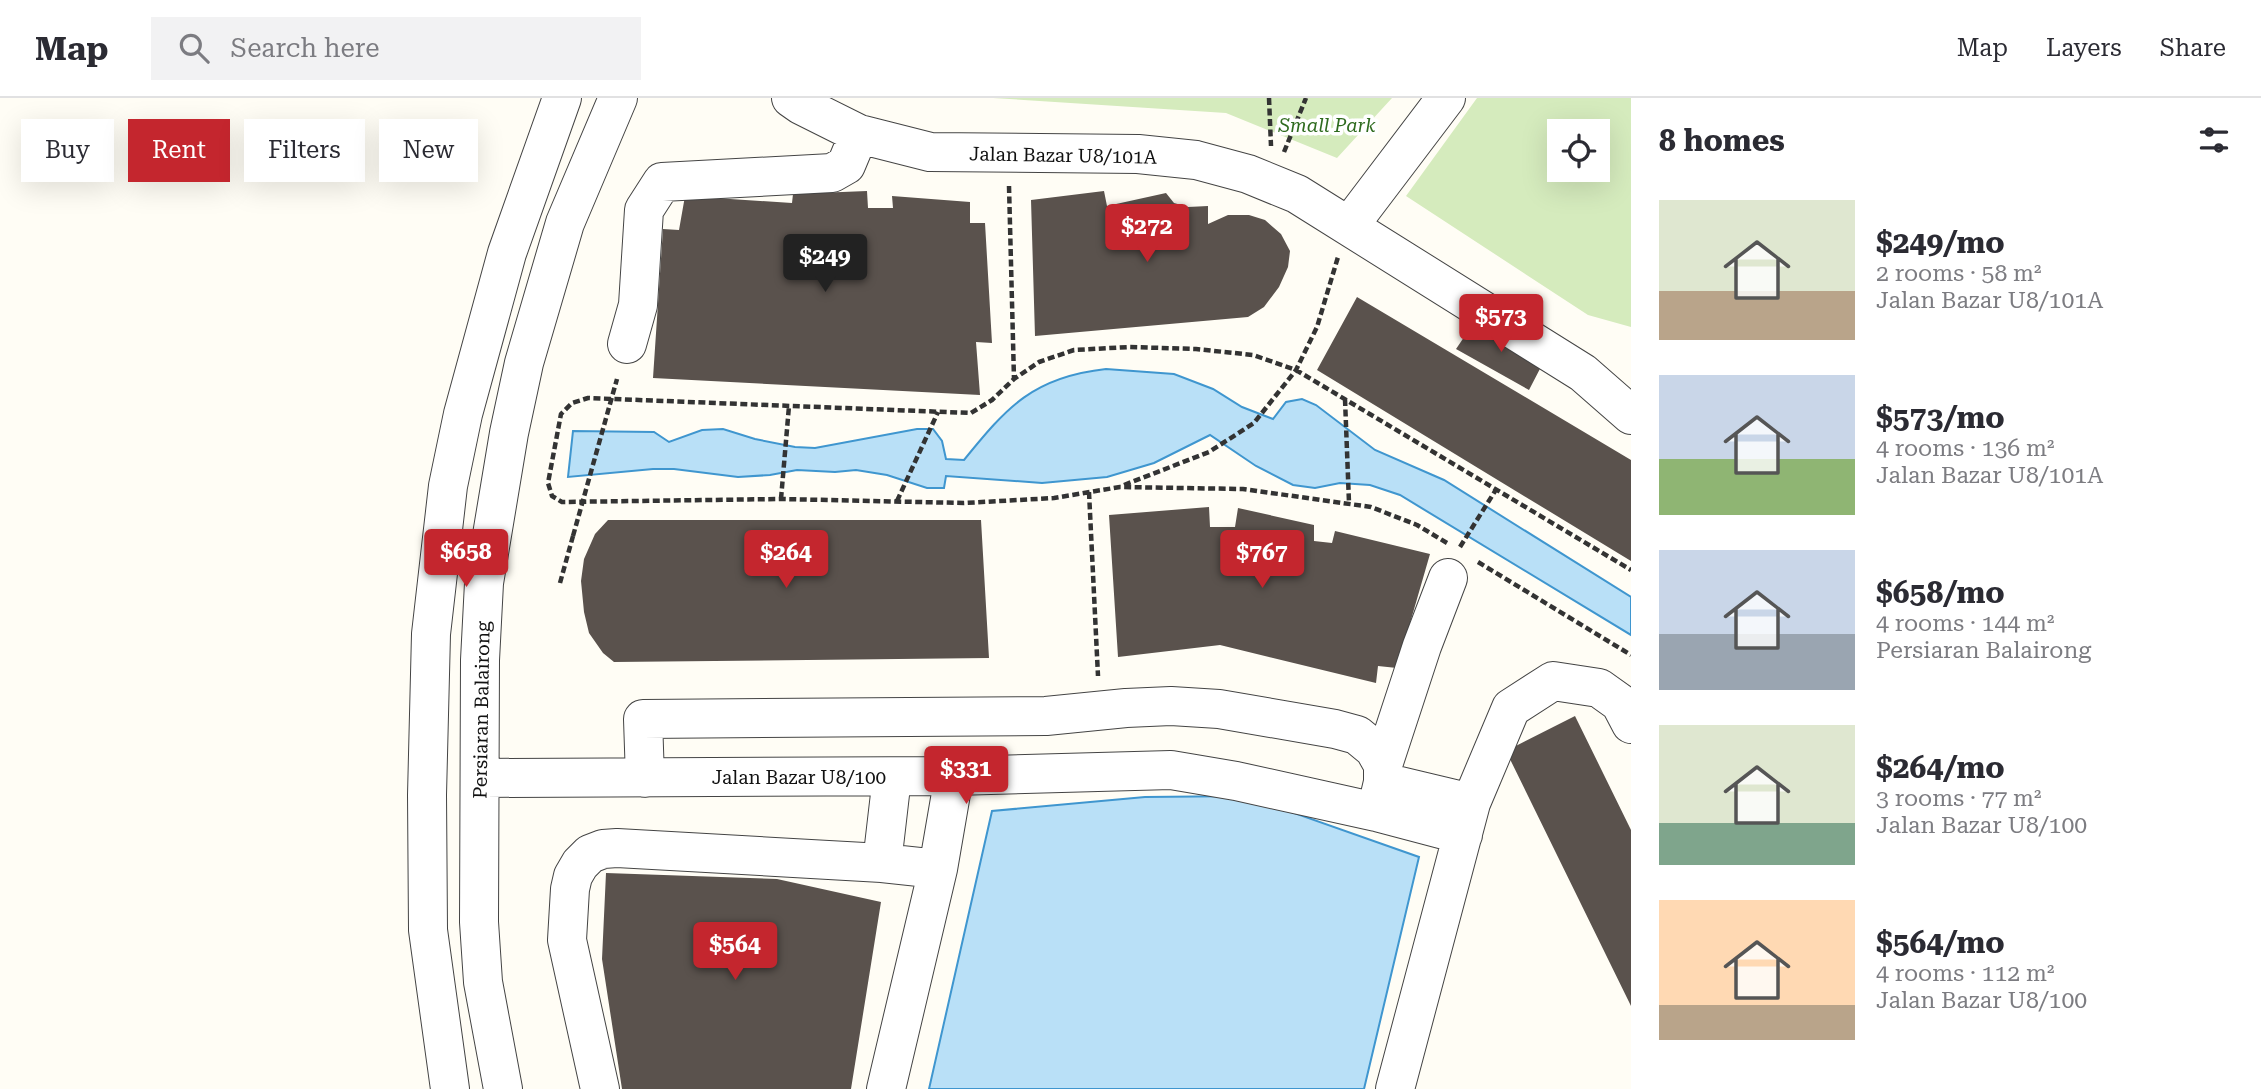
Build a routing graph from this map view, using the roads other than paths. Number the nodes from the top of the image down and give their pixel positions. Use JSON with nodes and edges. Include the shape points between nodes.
{"nodes":[{"id":1,"x":562,"y":98,"type":"edge"},
{"id":2,"x":618,"y":98,"type":"edge"},
{"id":3,"x":791,"y":98,"type":"edge"},
{"id":4,"x":1446,"y":98,"type":"edge"},
{"id":5,"x":859,"y":134,"type":"junction"},
{"id":6,"x":1349,"y":226,"type":"junction"},
{"id":7,"x":622,"y":362,"type":"road end"},
{"id":8,"x":1583,"y":373,"type":"junction"},
{"id":9,"x":1631,"y":384,"type":"edge"},
{"id":10,"x":1631,"y":415,"type":"edge"},
{"id":11,"x":1462,"y":561,"type":"road end"},
{"id":12,"x":1631,"y":724,"type":"edge"},
{"id":13,"x":954,"y":776,"type":"junction"},
{"id":14,"x":891,"y":777,"type":"junction"},
{"id":15,"x":480,"y":778,"type":"junction"},
{"id":16,"x":645,"y":778,"type":"junction"},
{"id":17,"x":1381,"y":786,"type":"junction"},
{"id":18,"x":1467,"y":819,"type":"junction"},
{"id":19,"x":882,"y":863,"type":"junction"},
{"id":20,"x":937,"y":869,"type":"junction"},
{"id":21,"x":450,"y":1089,"type":"edge"},
{"id":22,"x":503,"y":1089,"type":"edge"},
{"id":23,"x":600,"y":1089,"type":"edge"},
{"id":24,"x":886,"y":1089,"type":"edge"},
{"id":25,"x":1395,"y":1089,"type":"edge"}],
"edges":[{"from":1,"to":21,"type":"street","via":[[507,253],[463,414],[448,486],[431,634],[428,930]]},
{"from":2,"to":15,"type":"street","name":"Persiaran Balairong","via":[[565,223],[524,363],[509,433],[484,583]]},
{"from":3,"to":5,"type":"street","name":"Jalan Bazar U8/101A"},
{"from":4,"to":6,"type":"street"},
{"from":5,"to":6,"type":"street","name":"Jalan Bazar U8/101A","via":[[930,152],[1091,153],[1196,160],[1297,194]]},
{"from":5,"to":7,"type":"street","via":[[846,164],[832,173],[662,182],[644,210],[638,305]]},
{"from":6,"to":8,"type":"street","name":"Jalan Bazar U8/101A"},
{"from":8,"to":9,"type":"street","name":"Jalan Bazar U8/101A"},
{"from":8,"to":10,"type":"street","name":"Jalan Bazar U8/101A"},
{"from":11,"to":17,"type":"street","via":[[1422,646]]},
{"from":12,"to":18,"type":"street","via":[[1620,703],[1599,688],[1553,681],[1511,708]]},
{"from":13,"to":14,"type":"street","name":"Jalan Bazar U8/100"},
{"from":13,"to":17,"type":"street","name":"Jalan Bazar U8/100","via":[[1171,770],[1236,780]]},
{"from":13,"to":20,"type":"street"},
{"from":14,"to":16,"type":"street","name":"Jalan Bazar U8/100"},
{"from":14,"to":19,"type":"street"},
{"from":15,"to":16,"type":"street","name":"Jalan Bazar U8/100"},
{"from":15,"to":22,"type":"street","name":"Persiaran Balairong","via":[[482,970]]},
{"from":16,"to":17,"type":"street","via":[[643,719],[1045,716],[1171,706],[1219,709],[1357,735],[1374,749]]},
{"from":17,"to":18,"type":"street","name":"Jalan Bazar U8/100"},
{"from":18,"to":25,"type":"street"},
{"from":19,"to":20,"type":"street"},
{"from":19,"to":23,"type":"street","via":[[617,848],[590,854],[573,876],[568,940]]},
{"from":20,"to":24,"type":"street"}]}
